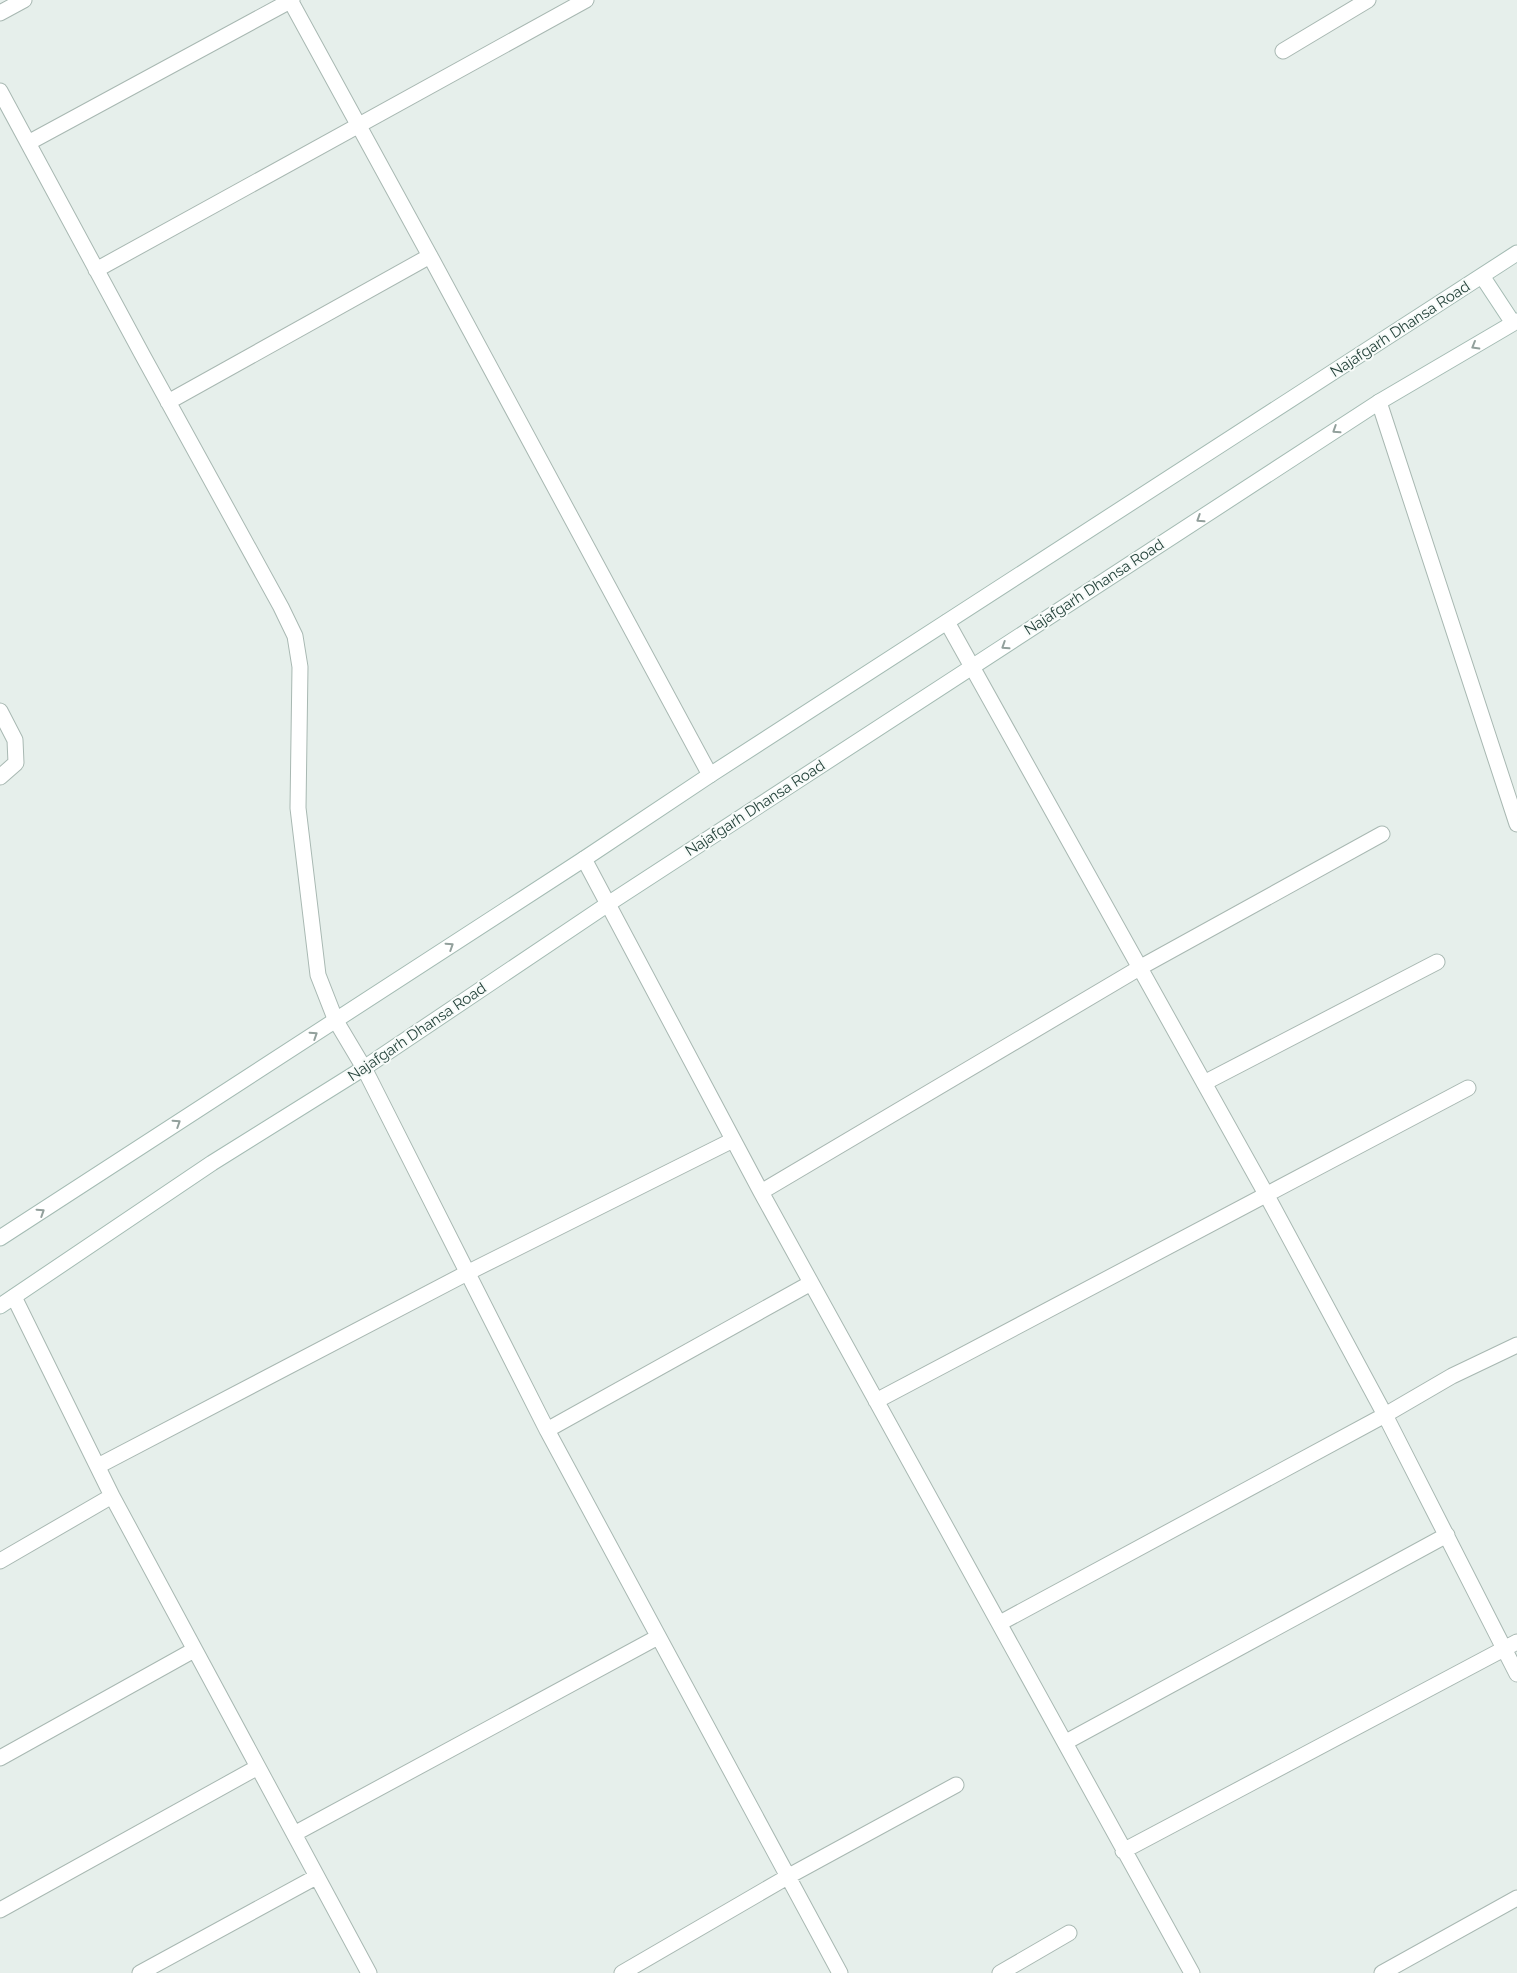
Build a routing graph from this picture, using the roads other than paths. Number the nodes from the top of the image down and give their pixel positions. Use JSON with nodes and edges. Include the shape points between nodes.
{"nodes":[{"id":1,"x":24,"y":0,"type":"edge"},
{"id":2,"x":291,"y":0,"type":"edge"},
{"id":3,"x":586,"y":0,"type":"edge"},
{"id":4,"x":1368,"y":0,"type":"edge"},
{"id":5,"x":0,"y":13,"type":"edge"},
{"id":6,"x":1283,"y":51,"type":"dead end"},
{"id":7,"x":0,"y":91,"type":"edge"},
{"id":8,"x":360,"y":125,"type":"junction"},
{"id":9,"x":28,"y":143,"type":"junction"},
{"id":10,"x":1517,"y":253,"type":"edge"},
{"id":11,"x":430,"y":256,"type":"junction"},
{"id":12,"x":96,"y":270,"type":"junction"},
{"id":13,"x":1482,"y":276,"type":"junction"},
{"id":14,"x":1515,"y":322,"type":"edge"},
{"id":15,"x":168,"y":402,"type":"junction"},
{"id":16,"x":1379,"y":402,"type":"junction"},
{"id":17,"x":947,"y":622,"type":"junction"},
{"id":18,"x":972,"y":667,"type":"junction"},
{"id":19,"x":0,"y":711,"type":"edge"},
{"id":20,"x":710,"y":775,"type":"junction"},
{"id":21,"x":0,"y":777,"type":"edge"},
{"id":22,"x":1517,"y":824,"type":"edge"},
{"id":23,"x":1382,"y":834,"type":"dead end"},
{"id":24,"x":584,"y":859,"type":"junction"},
{"id":25,"x":608,"y":904,"type":"junction"},
{"id":26,"x":1437,"y":962,"type":"dead end"},
{"id":27,"x":1141,"y":967,"type":"junction"},
{"id":28,"x":336,"y":1021,"type":"junction"},
{"id":29,"x":364,"y":1068,"type":"junction"},
{"id":30,"x":1204,"y":1083,"type":"junction"},
{"id":31,"x":1468,"y":1088,"type":"dead end"},
{"id":32,"x":733,"y":1140,"type":"junction"},
{"id":33,"x":761,"y":1192,"type":"junction"},
{"id":34,"x":1266,"y":1194,"type":"junction"},
{"id":35,"x":0,"y":1238,"type":"edge"},
{"id":36,"x":467,"y":1273,"type":"junction"},
{"id":37,"x":811,"y":1283,"type":"junction"},
{"id":38,"x":14,"y":1297,"type":"junction"},
{"id":39,"x":0,"y":1306,"type":"edge"},
{"id":40,"x":1517,"y":1345,"type":"edge"},
{"id":41,"x":876,"y":1401,"type":"junction"},
{"id":42,"x":1385,"y":1415,"type":"junction"},
{"id":43,"x":547,"y":1430,"type":"junction"},
{"id":44,"x":98,"y":1466,"type":"junction"},
{"id":45,"x":112,"y":1496,"type":"junction"},
{"id":46,"x":1447,"y":1535,"type":"junction"},
{"id":47,"x":0,"y":1561,"type":"edge"},
{"id":48,"x":1000,"y":1623,"type":"junction"},
{"id":49,"x":658,"y":1637,"type":"junction"},
{"id":50,"x":1510,"y":1645,"type":"edge"},
{"id":51,"x":194,"y":1650,"type":"junction"},
{"id":52,"x":1517,"y":1674,"type":"edge"},
{"id":53,"x":1066,"y":1742,"type":"junction"},
{"id":54,"x":0,"y":1758,"type":"edge"},
{"id":55,"x":258,"y":1767,"type":"junction"},
{"id":56,"x":956,"y":1785,"type":"dead end"},
{"id":57,"x":294,"y":1834,"type":"junction"},
{"id":58,"x":1123,"y":1851,"type":"junction"},
{"id":59,"x":788,"y":1876,"type":"junction"},
{"id":60,"x":316,"y":1877,"type":"junction"},
{"id":61,"x":1517,"y":1898,"type":"edge"},
{"id":62,"x":0,"y":1910,"type":"edge"},
{"id":63,"x":1069,"y":1934,"type":"dead end"},
{"id":64,"x":140,"y":1973,"type":"edge"},
{"id":65,"x":369,"y":1973,"type":"edge"},
{"id":66,"x":622,"y":1973,"type":"edge"},
{"id":67,"x":840,"y":1973,"type":"edge"},
{"id":68,"x":1000,"y":1973,"type":"edge"},
{"id":69,"x":1192,"y":1973,"type":"edge"},
{"id":70,"x":1382,"y":1973,"type":"edge"}],
"edges":[{"from":1,"to":5,"type":"street"},
{"from":2,"to":8,"type":"street"},
{"from":2,"to":9,"type":"street"},
{"from":3,"to":8,"type":"street"},
{"from":4,"to":6,"type":"street"},
{"from":7,"to":9,"type":"street"},
{"from":8,"to":11,"type":"street"},
{"from":8,"to":12,"type":"street"},
{"from":9,"to":12,"type":"street"},
{"from":10,"to":13,"type":"street","name":"Najafgarh Dhansa Road"},
{"from":11,"to":15,"type":"street"},
{"from":11,"to":20,"type":"street"},
{"from":12,"to":15,"type":"street"},
{"from":13,"to":14,"type":"street"},
{"from":13,"to":17,"type":"street","name":"Najafgarh Dhansa Road"},
{"from":14,"to":16,"type":"street","name":"Najafgarh Dhansa Road","one_way":true},
{"from":15,"to":28,"type":"street","via":[[295,636],[300,666],[298,808],[318,975]]},
{"from":16,"to":18,"type":"street","name":"Najafgarh Dhansa Road","one_way":true},
{"from":16,"to":22,"type":"street"},
{"from":17,"to":18,"type":"street"},
{"from":17,"to":20,"type":"street","name":"Najafgarh Dhansa Road"},
{"from":18,"to":25,"type":"street","name":"Najafgarh Dhansa Road"},
{"from":18,"to":27,"type":"street"},
{"from":19,"to":21,"type":"street","via":[[15,740],[16,763]]},
{"from":20,"to":24,"type":"street","name":"Najafgarh Dhansa Road"},
{"from":23,"to":27,"type":"street"},
{"from":24,"to":25,"type":"street"},
{"from":28,"to":24,"type":"street","name":"Najafgarh Dhansa Road","one_way":true},
{"from":25,"to":29,"type":"street","name":"Najafgarh Dhansa Road"},
{"from":25,"to":32,"type":"street"},
{"from":26,"to":30,"type":"street"},
{"from":27,"to":30,"type":"street"},
{"from":27,"to":33,"type":"street"},
{"from":28,"to":29,"type":"street"},
{"from":35,"to":28,"type":"street","name":"Najafgarh Dhansa Road","one_way":true},
{"from":29,"to":36,"type":"street"},
{"from":29,"to":38,"type":"street","name":"Najafgarh Dhansa Road","via":[[212,1163]]},
{"from":30,"to":34,"type":"street"},
{"from":31,"to":34,"type":"street"},
{"from":32,"to":33,"type":"street"},
{"from":32,"to":36,"type":"street"},
{"from":33,"to":37,"type":"street"},
{"from":34,"to":41,"type":"street"},
{"from":34,"to":42,"type":"street"},
{"from":36,"to":43,"type":"street"},
{"from":36,"to":44,"type":"street"},
{"from":37,"to":41,"type":"street"},
{"from":37,"to":43,"type":"street"},
{"from":38,"to":39,"type":"street","name":"Najafgarh Dhansa Road"},
{"from":38,"to":44,"type":"street"},
{"from":40,"to":42,"type":"street","via":[[1452,1376]]},
{"from":41,"to":48,"type":"street"},
{"from":42,"to":46,"type":"street"},
{"from":42,"to":48,"type":"street"},
{"from":43,"to":49,"type":"street"},
{"from":44,"to":45,"type":"street"},
{"from":45,"to":47,"type":"street"},
{"from":45,"to":51,"type":"street"},
{"from":46,"to":50,"type":"street"},
{"from":46,"to":53,"type":"street"},
{"from":48,"to":53,"type":"street"},
{"from":49,"to":57,"type":"street"},
{"from":49,"to":59,"type":"street"},
{"from":50,"to":52,"type":"street"},
{"from":50,"to":58,"type":"street"},
{"from":51,"to":54,"type":"street"},
{"from":51,"to":55,"type":"street"},
{"from":53,"to":58,"type":"street"},
{"from":55,"to":57,"type":"street"},
{"from":55,"to":62,"type":"street"},
{"from":56,"to":59,"type":"street"},
{"from":57,"to":60,"type":"street"},
{"from":58,"to":69,"type":"street"},
{"from":59,"to":66,"type":"street"},
{"from":59,"to":67,"type":"street"},
{"from":60,"to":64,"type":"street"},
{"from":60,"to":65,"type":"street"},
{"from":61,"to":70,"type":"street"},
{"from":63,"to":68,"type":"street"}]}
